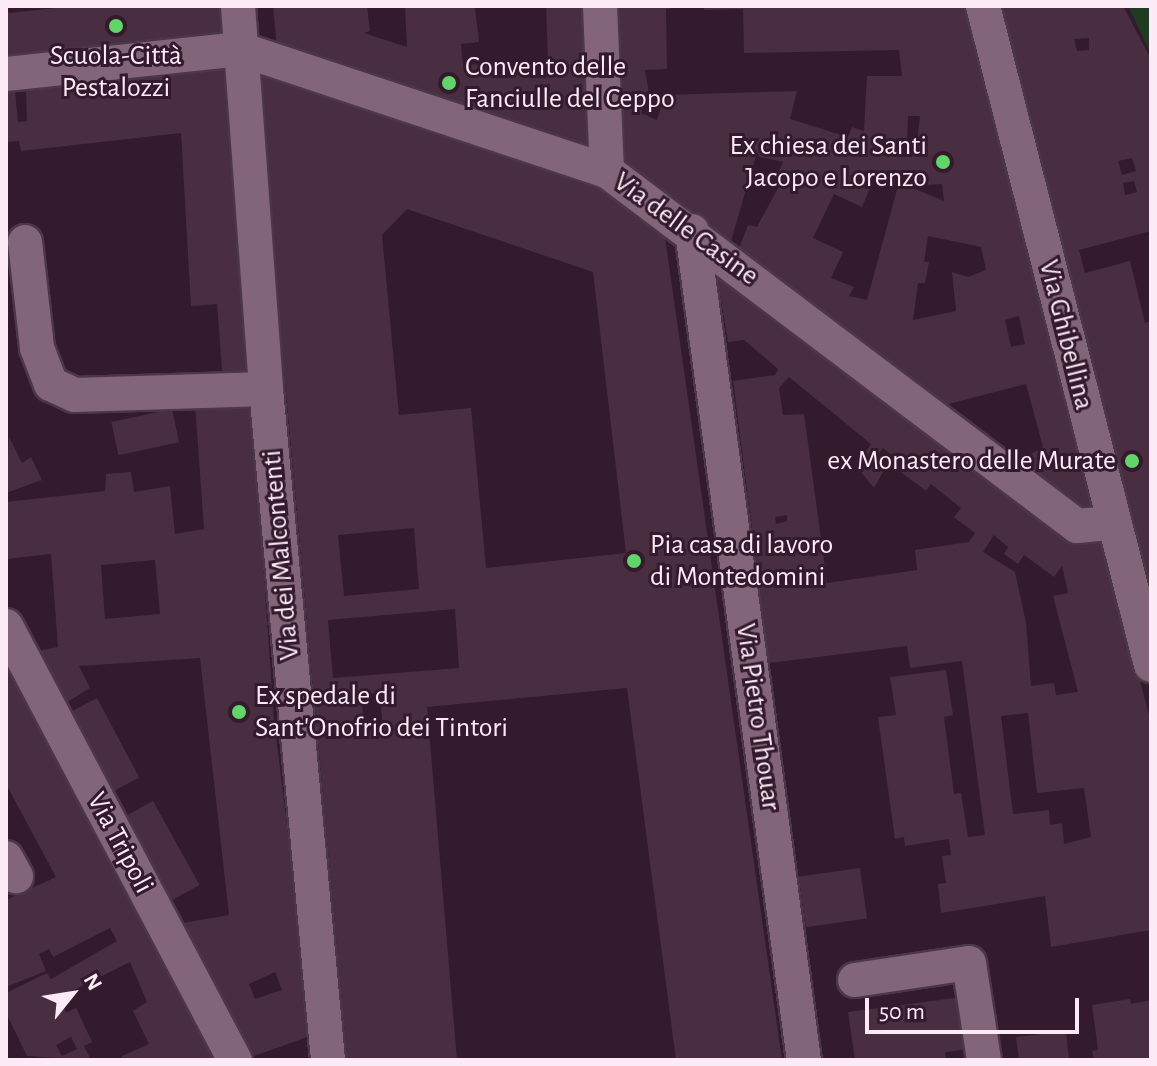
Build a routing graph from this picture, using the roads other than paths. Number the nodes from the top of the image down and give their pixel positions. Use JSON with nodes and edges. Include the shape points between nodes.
{"nodes":[{"id":1,"x":238,"y":6,"type":"edge"},
{"id":2,"x":600,"y":6,"type":"edge"},
{"id":3,"x":983,"y":6,"type":"edge"},
{"id":4,"x":240,"y":49,"type":"junction"},
{"id":5,"x":6,"y":74,"type":"edge"},
{"id":6,"x":607,"y":171,"type":"junction"},
{"id":7,"x":692,"y":231,"type":"junction"},
{"id":8,"x":25,"y":242,"type":"dead end"},
{"id":9,"x":266,"y":389,"type":"junction"},
{"id":10,"x":1114,"y":523,"type":"junction"},
{"id":11,"x":6,"y":626,"type":"edge"},
{"id":12,"x":1150,"y":653,"type":"edge"},
{"id":13,"x":855,"y":980,"type":"dead end"},
{"id":14,"x":235,"y":1060,"type":"edge"},
{"id":15,"x":328,"y":1060,"type":"edge"},
{"id":16,"x":804,"y":1060,"type":"edge"},
{"id":17,"x":984,"y":1060,"type":"edge"}],
"edges":[{"from":1,"to":4,"type":"street","name":"Via dei Malcontenti"},
{"from":2,"to":6,"type":"street"},
{"from":3,"to":10,"type":"street","name":"Via Ghibellina"},
{"from":4,"to":5,"type":"street","name":"Via delle Casine"},
{"from":4,"to":6,"type":"street","name":"Via delle Casine"},
{"from":4,"to":9,"type":"street","name":"Via dei Malcontenti"},
{"from":6,"to":7,"type":"street","name":"Via delle Casine"},
{"from":7,"to":10,"type":"street","name":"Via delle Casine","via":[[1077,526]]},
{"from":7,"to":16,"type":"street","name":"Via Pietro Thouar"},
{"from":8,"to":9,"type":"street","via":[[37,348],[51,384],[75,395]]},
{"from":9,"to":15,"type":"street","name":"Via dei Malcontenti"},
{"from":10,"to":12,"type":"street","name":"Via Ghibellina","via":[[1142,601]]},
{"from":11,"to":14,"type":"street","name":"Via Tripoli"},
{"from":13,"to":17,"type":"street","via":[[969,963]]}]}
